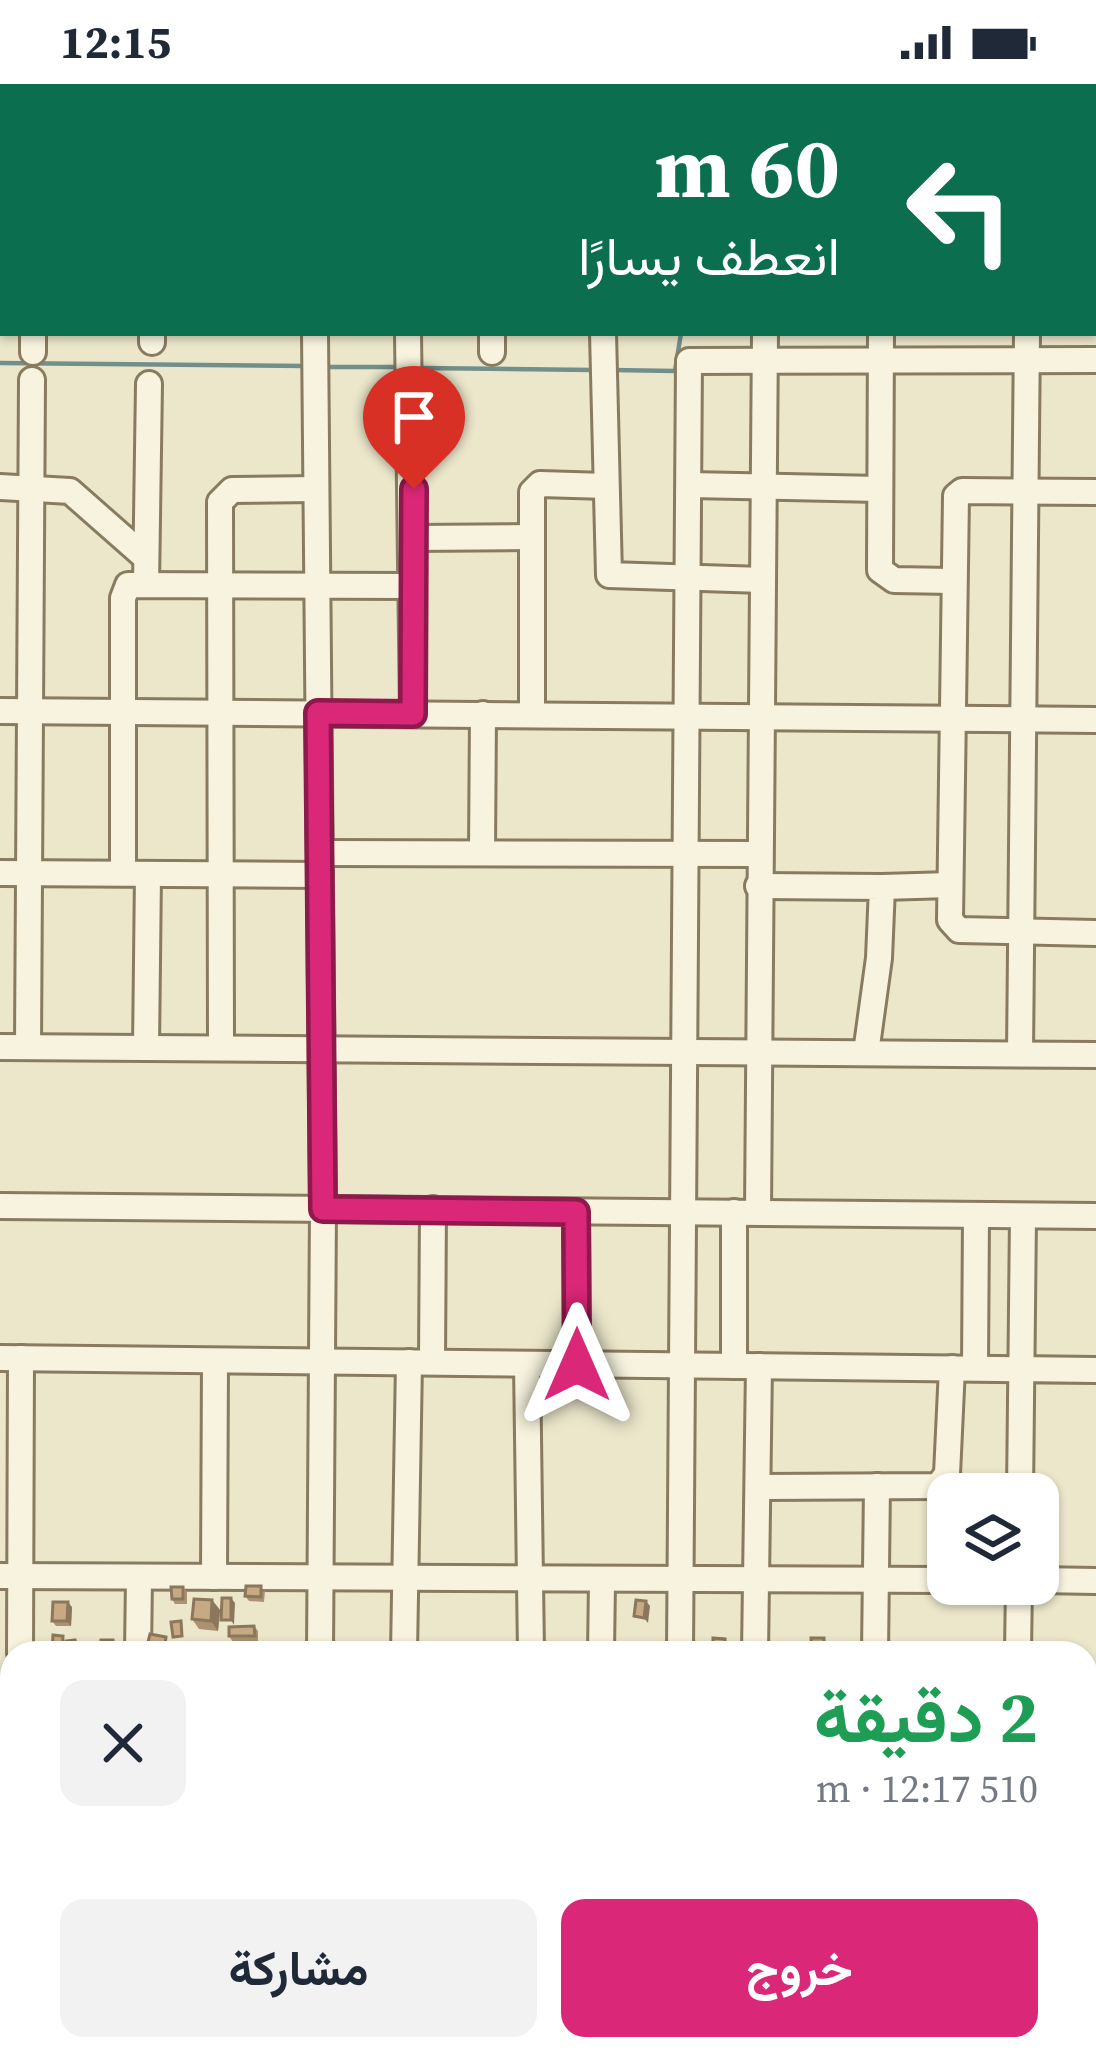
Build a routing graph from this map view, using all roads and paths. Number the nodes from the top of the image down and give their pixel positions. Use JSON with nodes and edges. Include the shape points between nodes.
{"nodes":[{"id":1,"x":315,"y":336,"type":"edge"},
{"id":2,"x":407,"y":336,"type":"edge"},
{"id":3,"x":603,"y":336,"type":"edge"},
{"id":4,"x":1027,"y":336,"type":"edge"},
{"id":5,"x":764,"y":345,"type":"edge"},
{"id":6,"x":881,"y":345,"type":"edge"},
{"id":7,"x":1027,"y":359,"type":"junction"},
{"id":8,"x":1096,"y":360,"type":"edge"},
{"id":9,"x":32,"y":380,"type":"dead end"},
{"id":10,"x":149,"y":384,"type":"dead end"},
{"id":11,"x":689,"y":485,"type":"junction"},
{"id":12,"x":606,"y":486,"type":"junction"},
{"id":13,"x":0,"y":487,"type":"edge"},
{"id":14,"x":764,"y":487,"type":"junction"},
{"id":15,"x":32,"y":488,"type":"junction"},
{"id":16,"x":316,"y":489,"type":"junction"},
{"id":17,"x":880,"y":489,"type":"junction"},
{"id":18,"x":1024,"y":491,"type":"junction"},
{"id":19,"x":1096,"y":492,"type":"edge"},
{"id":20,"x":531,"y":537,"type":"junction"},
{"id":21,"x":414,"y":538,"type":"junction"},
{"id":22,"x":145,"y":557,"type":"junction"},
{"id":23,"x":687,"y":579,"type":"junction"},
{"id":24,"x":763,"y":580,"type":"junction"},
{"id":25,"x":953,"y":581,"type":"junction"},
{"id":26,"x":146,"y":585,"type":"junction"},
{"id":27,"x":219,"y":586,"type":"junction"},
{"id":28,"x":317,"y":586,"type":"junction"},
{"id":29,"x":413,"y":586,"type":"junction"},
{"id":30,"x":0,"y":711,"type":"edge"},
{"id":31,"x":30,"y":711,"type":"junction"},
{"id":32,"x":123,"y":711,"type":"junction"},
{"id":33,"x":217,"y":712,"type":"junction"},
{"id":34,"x":318,"y":713,"type":"junction"},
{"id":35,"x":413,"y":714,"type":"junction"},
{"id":36,"x":483,"y":715,"type":"junction"},
{"id":37,"x":532,"y":715,"type":"junction"},
{"id":38,"x":685,"y":716,"type":"junction"},
{"id":39,"x":760,"y":717,"type":"junction"},
{"id":40,"x":954,"y":718,"type":"junction"},
{"id":41,"x":1024,"y":720,"type":"junction"},
{"id":42,"x":1096,"y":720,"type":"edge"},
{"id":43,"x":482,"y":853,"type":"junction"},
{"id":44,"x":683,"y":854,"type":"junction"},
{"id":45,"x":758,"y":854,"type":"junction"},
{"id":46,"x":320,"y":864,"type":"junction"},
{"id":47,"x":0,"y":873,"type":"edge"},
{"id":48,"x":29,"y":873,"type":"junction"},
{"id":49,"x":136,"y":873,"type":"junction"},
{"id":50,"x":219,"y":874,"type":"junction"},
{"id":51,"x":950,"y":885,"type":"junction"},
{"id":52,"x":758,"y":886,"type":"junction"},
{"id":53,"x":882,"y":887,"type":"junction"},
{"id":54,"x":1022,"y":932,"type":"junction"},
{"id":55,"x":1096,"y":933,"type":"edge"},
{"id":56,"x":0,"y":1047,"type":"edge"},
{"id":57,"x":28,"y":1047,"type":"junction"},
{"id":58,"x":146,"y":1048,"type":"junction"},
{"id":59,"x":221,"y":1048,"type":"junction"},
{"id":60,"x":321,"y":1049,"type":"junction"},
{"id":61,"x":684,"y":1051,"type":"junction"},
{"id":62,"x":755,"y":1052,"type":"junction"},
{"id":63,"x":866,"y":1053,"type":"junction"},
{"id":64,"x":1020,"y":1054,"type":"junction"},
{"id":65,"x":1096,"y":1054,"type":"edge"},
{"id":66,"x":0,"y":1206,"type":"edge"},
{"id":67,"x":323,"y":1209,"type":"junction"},
{"id":68,"x":433,"y":1209,"type":"junction"},
{"id":69,"x":576,"y":1212,"type":"junction"},
{"id":70,"x":683,"y":1212,"type":"junction"},
{"id":71,"x":746,"y":1212,"type":"junction"},
{"id":72,"x":976,"y":1215,"type":"junction"},
{"id":73,"x":1023,"y":1216,"type":"junction"},
{"id":74,"x":1096,"y":1216,"type":"edge"},
{"id":75,"x":10,"y":1358,"type":"edge"},
{"id":76,"x":215,"y":1360,"type":"junction"},
{"id":77,"x":322,"y":1362,"type":"junction"},
{"id":78,"x":421,"y":1362,"type":"junction"},
{"id":79,"x":527,"y":1364,"type":"junction"},
{"id":80,"x":577,"y":1365,"type":"junction"},
{"id":81,"x":682,"y":1366,"type":"junction"},
{"id":82,"x":746,"y":1366,"type":"junction"},
{"id":83,"x":964,"y":1368,"type":"junction"},
{"id":84,"x":1021,"y":1369,"type":"junction"},
{"id":85,"x":1096,"y":1370,"type":"edge"},
{"id":86,"x":1020,"y":1473,"type":"edge"},
{"id":87,"x":877,"y":1486,"type":"junction"},
{"id":88,"x":758,"y":1487,"type":"junction"},
{"id":89,"x":10,"y":1576,"type":"edge"},
{"id":90,"x":214,"y":1577,"type":"junction"},
{"id":91,"x":139,"y":1578,"type":"junction"},
{"id":92,"x":321,"y":1578,"type":"junction"},
{"id":93,"x":405,"y":1579,"type":"junction"},
{"id":94,"x":680,"y":1580,"type":"junction"},
{"id":95,"x":758,"y":1580,"type":"junction"},
{"id":96,"x":876,"y":1580,"type":"junction"},
{"id":97,"x":927,"y":1580,"type":"edge"},
{"id":98,"x":1059,"y":1580,"type":"edge"},
{"id":99,"x":602,"y":1581,"type":"junction"},
{"id":100,"x":1096,"y":1581,"type":"edge"},
{"id":101,"x":532,"y":1582,"type":"junction"},
{"id":102,"x":1019,"y":1605,"type":"edge"},
{"id":103,"x":18,"y":1641,"type":"edge"},
{"id":104,"x":138,"y":1641,"type":"edge"},
{"id":105,"x":320,"y":1641,"type":"edge"},
{"id":106,"x":404,"y":1641,"type":"edge"},
{"id":107,"x":531,"y":1641,"type":"edge"},
{"id":108,"x":601,"y":1641,"type":"edge"},
{"id":109,"x":680,"y":1641,"type":"edge"},
{"id":110,"x":755,"y":1641,"type":"edge"},
{"id":111,"x":875,"y":1641,"type":"edge"},
{"id":112,"x":1018,"y":1641,"type":"edge"},
{"id":113,"x":941,"y":2061,"type":"edge"},
{"id":114,"x":1017,"y":2061,"type":"edge"},
{"id":115,"x":1051,"y":2061,"type":"edge"}],
"edges":[{"from":1,"to":16,"type":"street"},
{"from":2,"to":21,"type":"street"},
{"from":3,"to":12,"type":"street"},
{"from":4,"to":7,"type":"street"},
{"from":5,"to":6,"type":"street"},
{"from":5,"to":11,"type":"street","via":[[688,361]]},
{"from":5,"to":14,"type":"street"},
{"from":6,"to":7,"type":"street"},
{"from":6,"to":17,"type":"street"},
{"from":7,"to":8,"type":"street"},
{"from":7,"to":18,"type":"street"},
{"from":9,"to":15,"type":"street"},
{"from":10,"to":22,"type":"street"},
{"from":11,"to":14,"type":"street"},
{"from":11,"to":23,"type":"street"},
{"from":12,"to":20,"type":"street","via":[[534,488]]},
{"from":12,"to":23,"type":"street","via":[[609,575]]},
{"from":13,"to":15,"type":"street"},
{"from":14,"to":17,"type":"street"},
{"from":14,"to":24,"type":"street"},
{"from":15,"to":22,"type":"street","via":[[70,491]]},
{"from":15,"to":31,"type":"street"},
{"from":16,"to":27,"type":"street","via":[[222,495]]},
{"from":16,"to":28,"type":"street"},
{"from":17,"to":25,"type":"street","via":[[884,578]]},
{"from":18,"to":19,"type":"street"},
{"from":18,"to":25,"type":"street","via":[[956,496]]},
{"from":18,"to":41,"type":"street"},
{"from":20,"to":21,"type":"street"},
{"from":20,"to":37,"type":"street"},
{"from":21,"to":29,"type":"street"},
{"from":22,"to":26,"type":"street"},
{"from":23,"to":24,"type":"street"},
{"from":23,"to":38,"type":"street"},
{"from":24,"to":39,"type":"street"},
{"from":25,"to":40,"type":"street"},
{"from":26,"to":27,"type":"street"},
{"from":26,"to":32,"type":"street","via":[[123,590]]},
{"from":27,"to":28,"type":"street"},
{"from":27,"to":33,"type":"street"},
{"from":28,"to":29,"type":"street"},
{"from":28,"to":34,"type":"street"},
{"from":29,"to":35,"type":"street"},
{"from":30,"to":31,"type":"street"},
{"from":31,"to":32,"type":"street"},
{"from":31,"to":48,"type":"street"},
{"from":32,"to":33,"type":"street"},
{"from":32,"to":49,"type":"street"},
{"from":33,"to":34,"type":"street"},
{"from":33,"to":50,"type":"street"},
{"from":34,"to":35,"type":"street"},
{"from":34,"to":46,"type":"street"},
{"from":35,"to":36,"type":"street"},
{"from":36,"to":37,"type":"street"},
{"from":36,"to":43,"type":"street"},
{"from":37,"to":38,"type":"street"},
{"from":38,"to":39,"type":"street"},
{"from":38,"to":44,"type":"street"},
{"from":39,"to":40,"type":"street"},
{"from":39,"to":45,"type":"street"},
{"from":40,"to":41,"type":"street"},
{"from":40,"to":51,"type":"street"},
{"from":41,"to":42,"type":"street"},
{"from":41,"to":54,"type":"street"},
{"from":43,"to":44,"type":"street"},
{"from":43,"to":46,"type":"street"},
{"from":44,"to":45,"type":"street"},
{"from":44,"to":61,"type":"street"},
{"from":45,"to":52,"type":"street"},
{"from":46,"to":50,"type":"street"},
{"from":46,"to":60,"type":"street"},
{"from":47,"to":48,"type":"street"},
{"from":48,"to":49,"type":"street"},
{"from":48,"to":57,"type":"street"},
{"from":49,"to":50,"type":"street"},
{"from":49,"to":58,"type":"street"},
{"from":50,"to":59,"type":"street"},
{"from":51,"to":53,"type":"street"},
{"from":51,"to":54,"type":"street","via":[[950,920],[959,930]]},
{"from":52,"to":53,"type":"street"},
{"from":52,"to":62,"type":"street"},
{"from":53,"to":63,"type":"street"},
{"from":54,"to":55,"type":"street"},
{"from":54,"to":64,"type":"street"},
{"from":56,"to":57,"type":"street"},
{"from":57,"to":58,"type":"street"},
{"from":58,"to":59,"type":"street"},
{"from":59,"to":60,"type":"street"},
{"from":60,"to":61,"type":"street"},
{"from":60,"to":67,"type":"street"},
{"from":61,"to":62,"type":"street"},
{"from":61,"to":70,"type":"street"},
{"from":62,"to":63,"type":"street"},
{"from":62,"to":71,"type":"street"},
{"from":63,"to":64,"type":"street"},
{"from":64,"to":65,"type":"street"},
{"from":66,"to":67,"type":"street"},
{"from":67,"to":68,"type":"street"},
{"from":67,"to":77,"type":"street"},
{"from":68,"to":69,"type":"street"},
{"from":68,"to":78,"type":"street"},
{"from":69,"to":70,"type":"street"},
{"from":69,"to":80,"type":"street"},
{"from":70,"to":71,"type":"street"},
{"from":70,"to":81,"type":"street"},
{"from":71,"to":72,"type":"street"},
{"from":71,"to":82,"type":"street"},
{"from":72,"to":73,"type":"street"},
{"from":72,"to":83,"type":"street"},
{"from":73,"to":74,"type":"street"},
{"from":73,"to":84,"type":"street"},
{"from":75,"to":76,"type":"street"},
{"from":75,"to":89,"type":"street"},
{"from":76,"to":77,"type":"street"},
{"from":76,"to":90,"type":"street"},
{"from":77,"to":78,"type":"street"},
{"from":77,"to":92,"type":"street"},
{"from":78,"to":79,"type":"street"},
{"from":78,"to":93,"type":"street"},
{"from":79,"to":80,"type":"street"},
{"from":79,"to":101,"type":"street"},
{"from":80,"to":81,"type":"street"},
{"from":81,"to":82,"type":"street"},
{"from":81,"to":94,"type":"street"},
{"from":82,"to":83,"type":"street"},
{"from":82,"to":88,"type":"street"},
{"from":83,"to":84,"type":"street"},
{"from":83,"to":87,"type":"street","via":[[944,1481]]},
{"from":84,"to":85,"type":"street"},
{"from":84,"to":86,"type":"street"},
{"from":87,"to":88,"type":"street"},
{"from":87,"to":96,"type":"street"},
{"from":88,"to":95,"type":"street"},
{"from":89,"to":91,"type":"street"},
{"from":89,"to":103,"type":"street"},
{"from":90,"to":91,"type":"street"},
{"from":90,"to":92,"type":"street"},
{"from":91,"to":104,"type":"street"},
{"from":92,"to":93,"type":"street"},
{"from":92,"to":105,"type":"street"},
{"from":93,"to":101,"type":"street"},
{"from":93,"to":106,"type":"street"},
{"from":94,"to":95,"type":"street"},
{"from":94,"to":99,"type":"street"},
{"from":94,"to":109,"type":"street"},
{"from":95,"to":96,"type":"street"},
{"from":95,"to":110,"type":"street"},
{"from":96,"to":97,"type":"street"},
{"from":96,"to":111,"type":"street"},
{"from":98,"to":100,"type":"street"},
{"from":99,"to":101,"type":"street"},
{"from":99,"to":108,"type":"street"},
{"from":101,"to":107,"type":"street"},
{"from":102,"to":112,"type":"street"},
{"from":113,"to":114,"type":"street"},
{"from":114,"to":115,"type":"street"}]}
